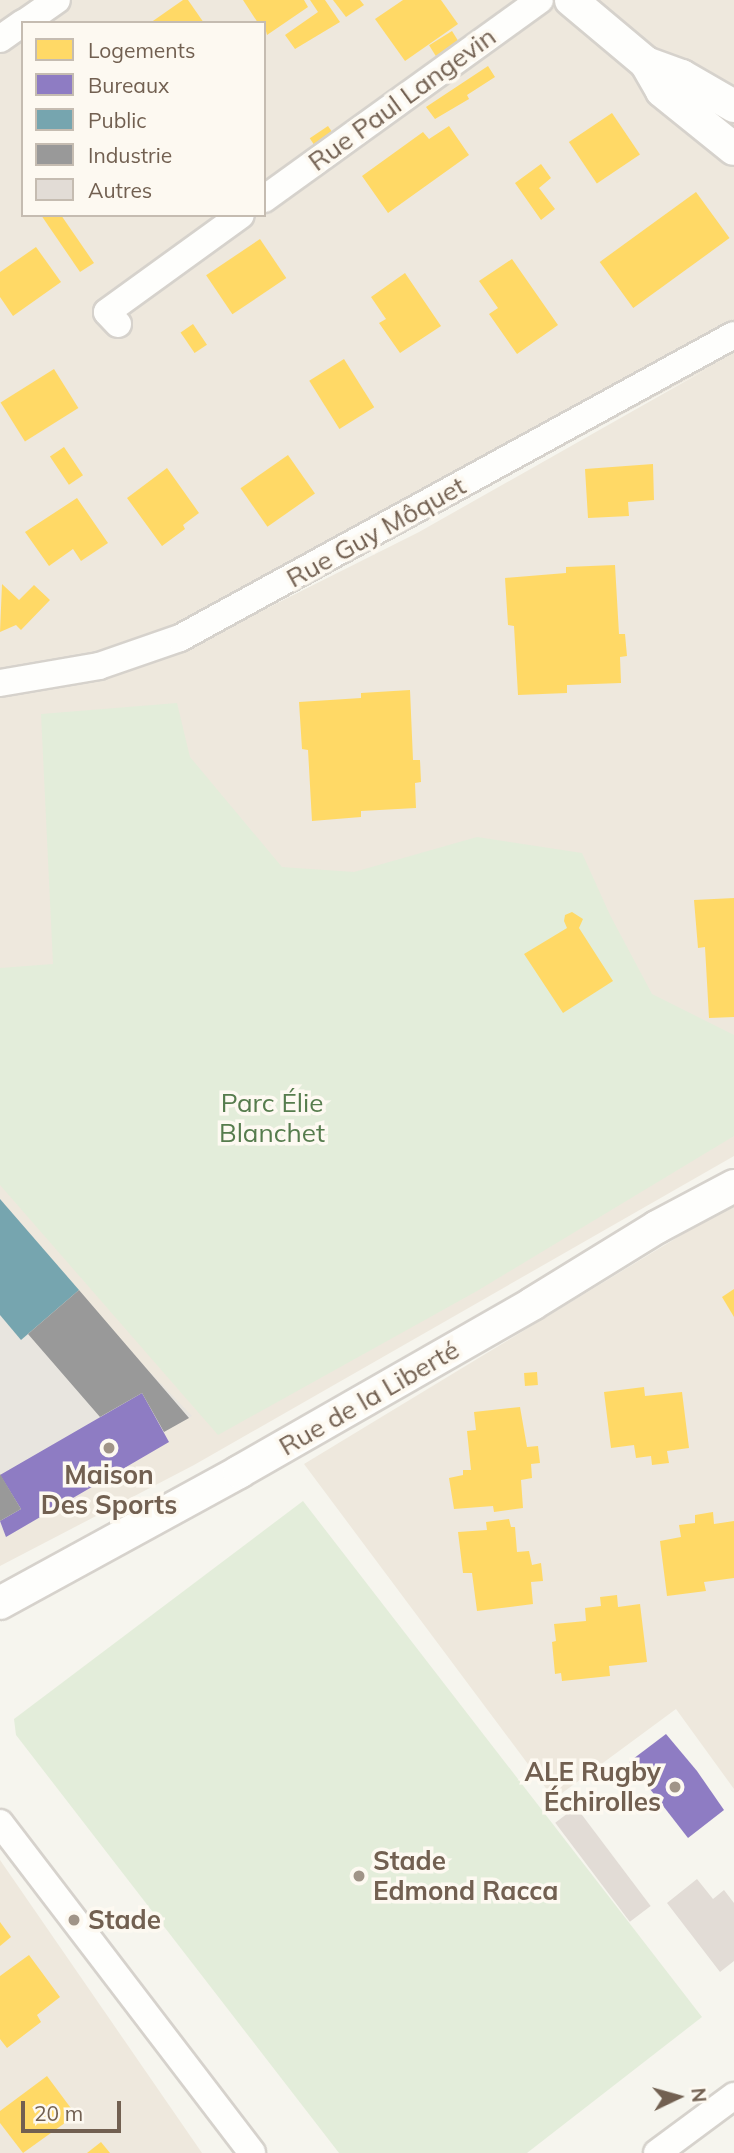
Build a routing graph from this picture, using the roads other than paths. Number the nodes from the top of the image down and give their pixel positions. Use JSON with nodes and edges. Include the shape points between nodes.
{"nodes":[{"id":1,"x":540,"y":0,"type":"edge"},
{"id":2,"x":571,"y":0,"type":"edge"},
{"id":3,"x":21,"y":22,"type":"edge"},
{"id":4,"x":0,"y":39,"type":"edge"},
{"id":5,"x":646,"y":63,"type":"junction"},
{"id":6,"x":734,"y":106,"type":"edge"},
{"id":7,"x":728,"y":135,"type":"edge"},
{"id":8,"x":266,"y":198,"type":"edge"},
{"id":9,"x":238,"y":217,"type":"edge"},
{"id":10,"x":118,"y":324,"type":"dead end"},
{"id":11,"x":734,"y":335,"type":"edge"},
{"id":12,"x":0,"y":683,"type":"edge"},
{"id":13,"x":734,"y":1186,"type":"edge"},
{"id":14,"x":0,"y":1603,"type":"edge"},
{"id":15,"x":0,"y":1823,"type":"edge"},
{"id":16,"x":734,"y":2096,"type":"edge"},
{"id":17,"x":252,"y":2153,"type":"edge"},
{"id":18,"x":657,"y":2153,"type":"edge"}],
"edges":[{"from":1,"to":8,"type":"street","name":"Rue Paul Langevin"},
{"from":2,"to":5,"type":"street"},
{"from":3,"to":4,"type":"street"},
{"from":5,"to":6,"type":"street","via":[[682,76]]},
{"from":5,"to":7,"type":"street","via":[[662,91]]},
{"from":9,"to":10,"type":"street","via":[[107,312]]},
{"from":11,"to":12,"type":"street","name":"Rue Guy Môquet","via":[[180,638],[99,666]]},
{"from":13,"to":14,"type":"street","name":"Rue de la Liberté","via":[[239,1472]]},
{"from":15,"to":17,"type":"street"},
{"from":16,"to":18,"type":"street"}]}
